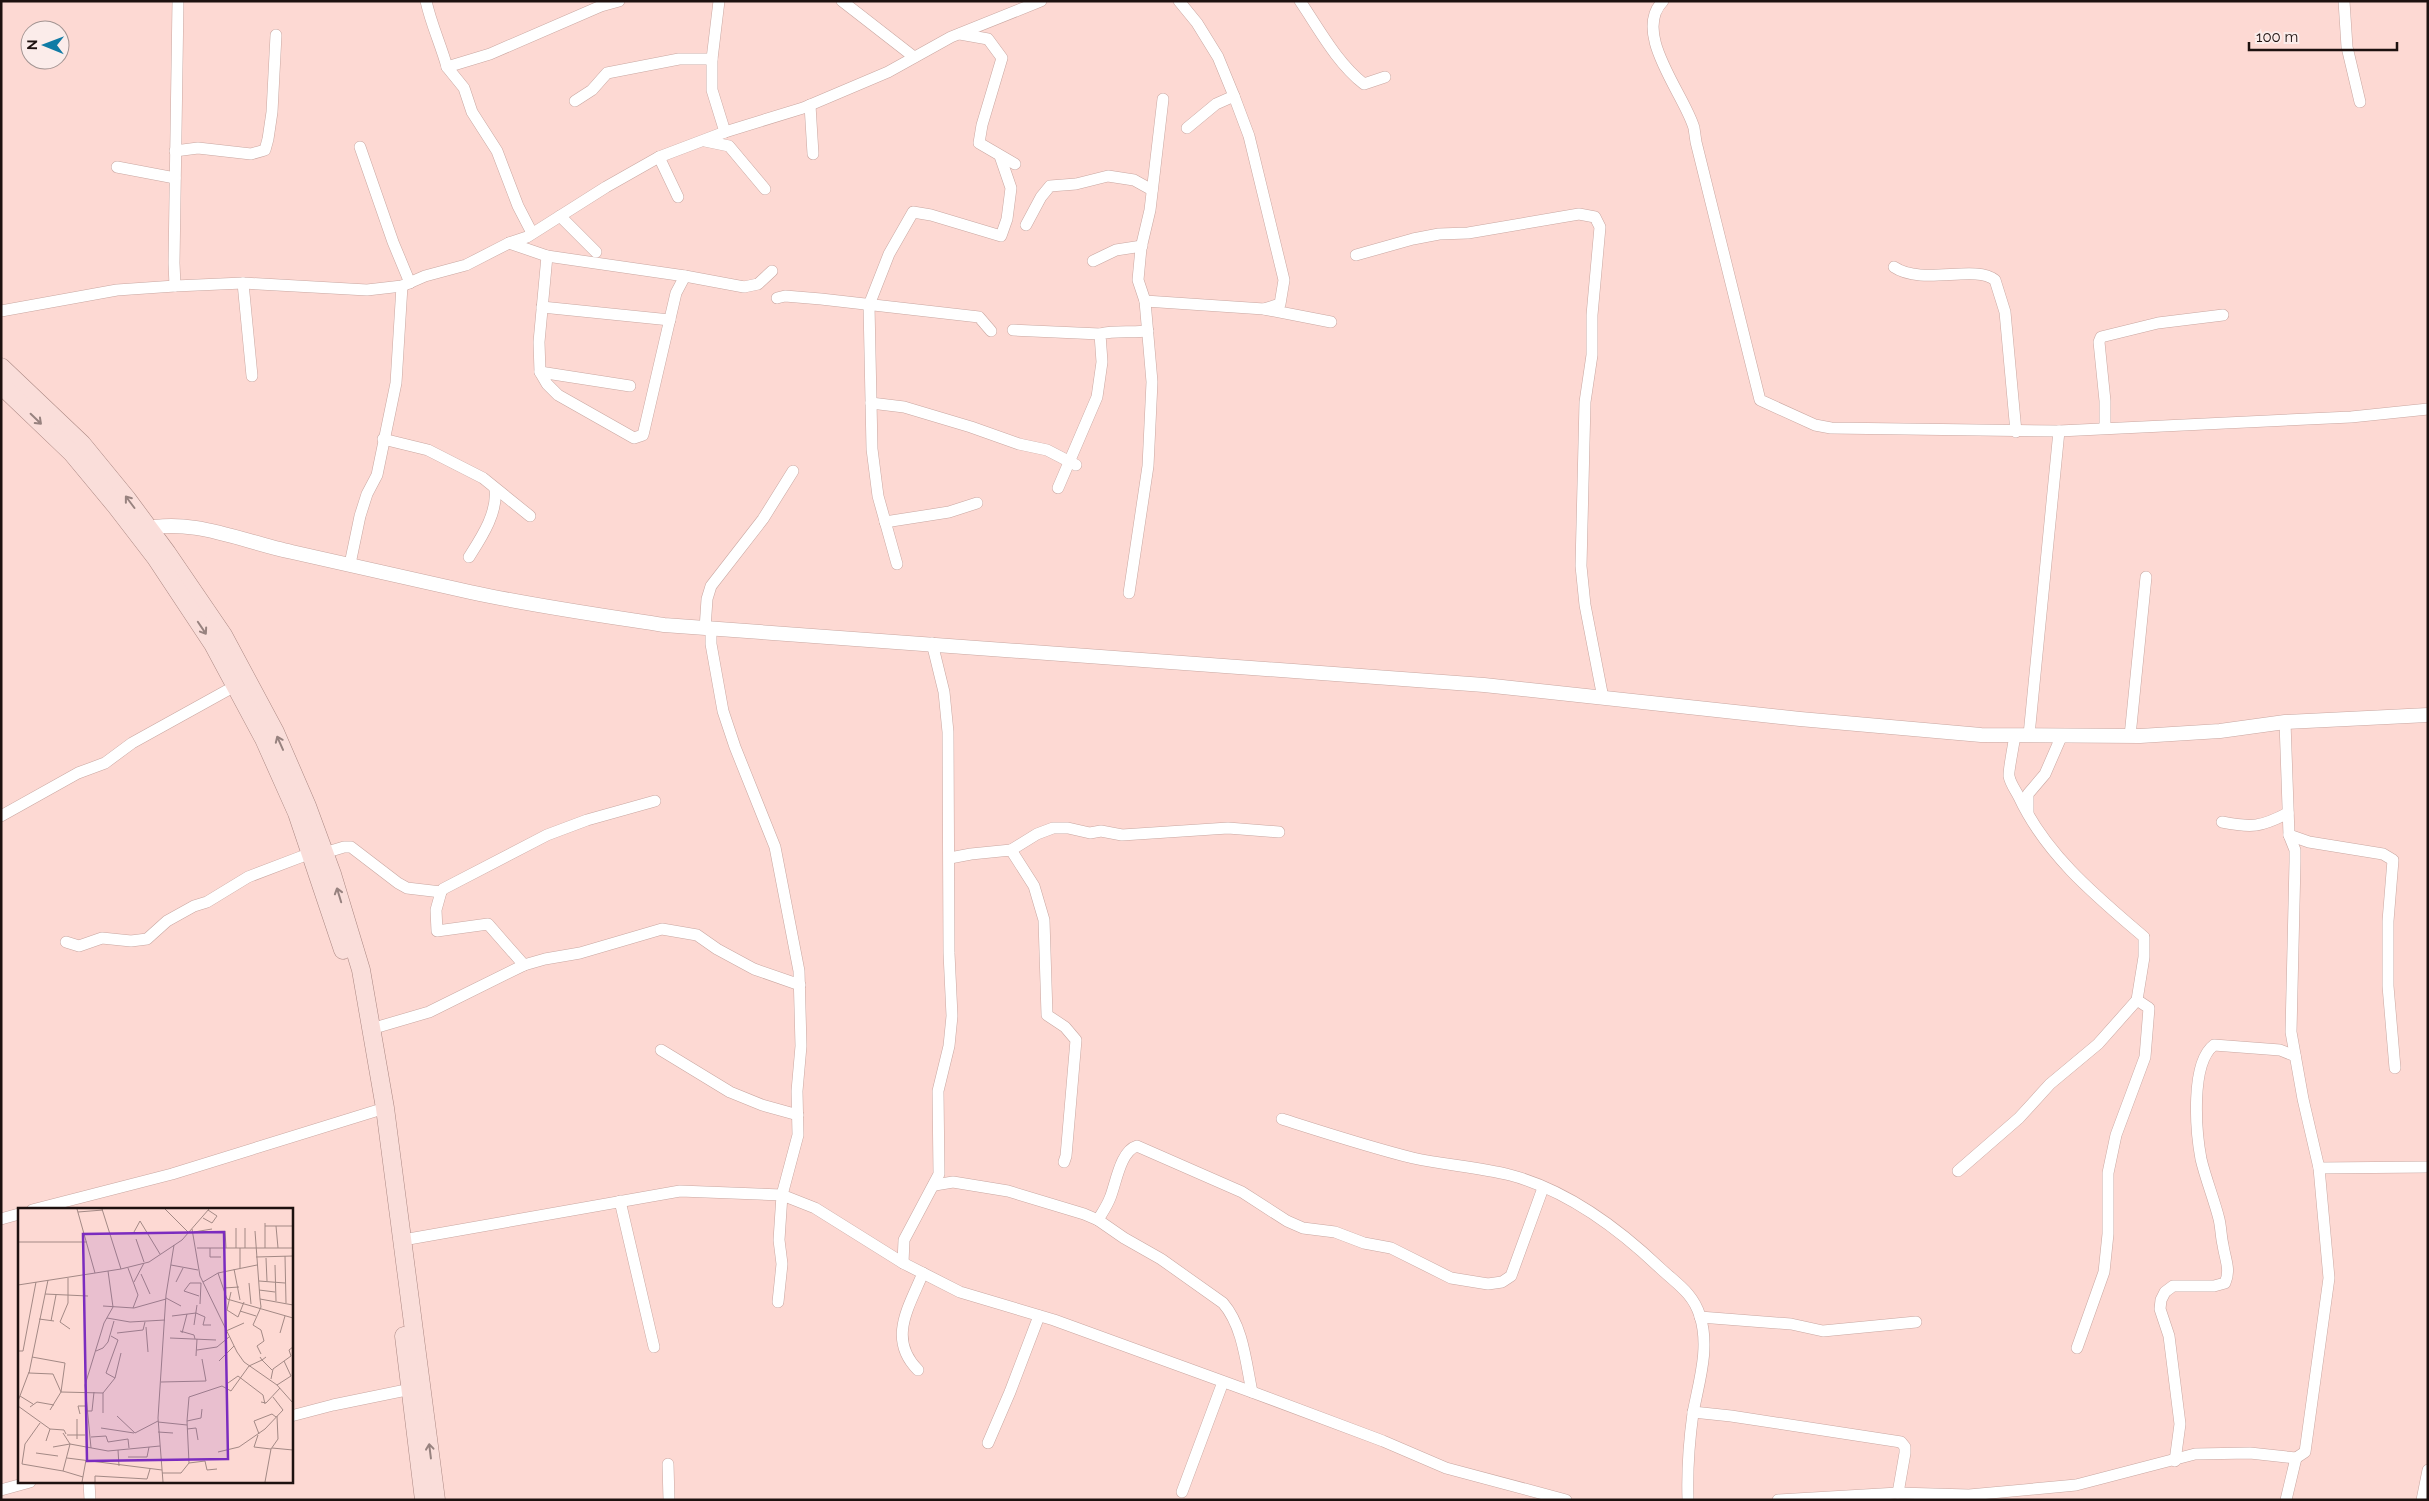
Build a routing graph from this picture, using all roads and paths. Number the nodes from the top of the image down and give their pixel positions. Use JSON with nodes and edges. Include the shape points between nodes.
{"nodes":[{"id":1,"x":178,"y":1,"type":"edge"},
{"id":2,"x":426,"y":1,"type":"edge"},
{"id":3,"x":619,"y":1,"type":"edge"},
{"id":4,"x":719,"y":1,"type":"edge"},
{"id":5,"x":842,"y":1,"type":"edge"},
{"id":6,"x":1041,"y":1,"type":"edge"},
{"id":7,"x":1179,"y":1,"type":"edge"},
{"id":8,"x":1300,"y":1,"type":"edge"},
{"id":9,"x":1663,"y":1,"type":"edge"},
{"id":10,"x":2344,"y":1,"type":"edge"},
{"id":11,"x":601,"y":4,"type":"edge"},
{"id":12,"x":960,"y":34,"type":"junction"},
{"id":13,"x":276,"y":35,"type":"dead end"},
{"id":14,"x":914,"y":57,"type":"junction"},
{"id":15,"x":712,"y":58,"type":"junction"},
{"id":16,"x":447,"y":67,"type":"junction"},
{"id":17,"x":1385,"y":77,"type":"dead end"},
{"id":18,"x":1234,"y":96,"type":"junction"},
{"id":19,"x":1163,"y":99,"type":"dead end"},
{"id":20,"x":575,"y":101,"type":"dead end"},
{"id":21,"x":2360,"y":102,"type":"dead end"},
{"id":22,"x":810,"y":105,"type":"junction"},
{"id":23,"x":1187,"y":128,"type":"dead end"},
{"id":24,"x":725,"y":132,"type":"junction"},
{"id":25,"x":705,"y":141,"type":"junction"},
{"id":26,"x":360,"y":146,"type":"dead end"},
{"id":27,"x":175,"y":152,"type":"junction"},
{"id":28,"x":813,"y":154,"type":"dead end"},
{"id":29,"x":1000,"y":156,"type":"junction"},
{"id":30,"x":659,"y":158,"type":"junction"},
{"id":31,"x":1015,"y":164,"type":"dead end"},
{"id":32,"x":117,"y":167,"type":"dead end"},
{"id":33,"x":175,"y":178,"type":"junction"},
{"id":34,"x":765,"y":189,"type":"dead end"},
{"id":35,"x":1152,"y":190,"type":"junction"},
{"id":36,"x":678,"y":197,"type":"dead end"},
{"id":37,"x":560,"y":216,"type":"junction"},
{"id":38,"x":1026,"y":225,"type":"dead end"},
{"id":39,"x":532,"y":233,"type":"junction"},
{"id":40,"x":509,"y":243,"type":"junction"},
{"id":41,"x":1142,"y":246,"type":"junction"},
{"id":42,"x":596,"y":252,"type":"dead end"},
{"id":43,"x":1356,"y":255,"type":"dead end"},
{"id":44,"x":546,"y":256,"type":"junction"},
{"id":45,"x":1093,"y":261,"type":"dead end"},
{"id":46,"x":1894,"y":267,"type":"dead end"},
{"id":47,"x":772,"y":271,"type":"dead end"},
{"id":48,"x":685,"y":276,"type":"junction"},
{"id":49,"x":243,"y":283,"type":"junction"},
{"id":50,"x":406,"y":284,"type":"junction"},
{"id":51,"x":175,"y":286,"type":"junction"},
{"id":52,"x":777,"y":298,"type":"dead end"},
{"id":53,"x":1145,"y":300,"type":"junction"},
{"id":54,"x":869,"y":306,"type":"junction"},
{"id":55,"x":542,"y":307,"type":"junction"},
{"id":56,"x":1264,"y":309,"type":"junction"},
{"id":57,"x":1,"y":311,"type":"edge"},
{"id":58,"x":2223,"y":315,"type":"dead end"},
{"id":59,"x":670,"y":320,"type":"junction"},
{"id":60,"x":1331,"y":322,"type":"dead end"},
{"id":61,"x":1013,"y":330,"type":"dead end"},
{"id":62,"x":991,"y":331,"type":"dead end"},
{"id":63,"x":1148,"y":331,"type":"junction"},
{"id":64,"x":1100,"y":334,"type":"junction"},
{"id":65,"x":1,"y":367,"type":"edge"},
{"id":66,"x":540,"y":372,"type":"junction"},
{"id":67,"x":252,"y":376,"type":"dead end"},
{"id":68,"x":1,"y":385,"type":"edge"},
{"id":69,"x":630,"y":386,"type":"dead end"},
{"id":70,"x":871,"y":403,"type":"junction"},
{"id":71,"x":2428,"y":409,"type":"edge"},
{"id":72,"x":2105,"y":428,"type":"junction"},
{"id":73,"x":2016,"y":432,"type":"junction"},
{"id":74,"x":2059,"y":432,"type":"junction"},
{"id":75,"x":383,"y":439,"type":"junction"},
{"id":76,"x":1073,"y":463,"type":"junction"},
{"id":77,"x":793,"y":471,"type":"dead end"},
{"id":78,"x":1058,"y":488,"type":"dead end"},
{"id":79,"x":495,"y":489,"type":"junction"},
{"id":80,"x":977,"y":503,"type":"dead end"},
{"id":81,"x":530,"y":516,"type":"dead end"},
{"id":82,"x":885,"y":522,"type":"junction"},
{"id":83,"x":142,"y":530,"type":"junction"},
{"id":84,"x":469,"y":557,"type":"dead end"},
{"id":85,"x":350,"y":564,"type":"junction"},
{"id":86,"x":897,"y":564,"type":"dead end"},
{"id":87,"x":2146,"y":577,"type":"dead end"},
{"id":88,"x":1129,"y":593,"type":"dead end"},
{"id":89,"x":708,"y":629,"type":"junction"},
{"id":90,"x":932,"y":644,"type":"junction"},
{"id":91,"x":235,"y":686,"type":"junction"},
{"id":92,"x":1603,"y":698,"type":"junction"},
{"id":93,"x":2428,"y":715,"type":"edge"},
{"id":94,"x":2285,"y":722,"type":"junction"},
{"id":95,"x":2022,"y":735,"type":"junction"},
{"id":96,"x":2062,"y":735,"type":"junction"},
{"id":97,"x":2130,"y":736,"type":"junction"},
{"id":98,"x":655,"y":802,"type":"dead end"},
{"id":99,"x":2288,"y":813,"type":"junction"},
{"id":100,"x":1,"y":816,"type":"edge"},
{"id":101,"x":2028,"y":816,"type":"junction"},
{"id":102,"x":2222,"y":822,"type":"dead end"},
{"id":103,"x":1279,"y":832,"type":"dead end"},
{"id":104,"x":2289,"y":835,"type":"junction"},
{"id":105,"x":2309,"y":842,"type":"junction"},
{"id":106,"x":1011,"y":850,"type":"junction"},
{"id":107,"x":2295,"y":850,"type":"junction"},
{"id":108,"x":318,"y":853,"type":"junction"},
{"id":109,"x":950,"y":858,"type":"junction"},
{"id":110,"x":441,"y":892,"type":"junction"},
{"id":111,"x":66,"y":942,"type":"dead end"},
{"id":112,"x":524,"y":965,"type":"junction"},
{"id":113,"x":800,"y":985,"type":"junction"},
{"id":114,"x":2137,"y":1000,"type":"junction"},
{"id":115,"x":371,"y":1029,"type":"junction"},
{"id":116,"x":2292,"y":1042,"type":"junction"},
{"id":117,"x":661,"y":1050,"type":"dead end"},
{"id":118,"x":2280,"y":1050,"type":"junction"},
{"id":119,"x":2295,"y":1056,"type":"junction"},
{"id":120,"x":2395,"y":1068,"type":"dead end"},
{"id":121,"x":379,"y":1109,"type":"junction"},
{"id":122,"x":798,"y":1115,"type":"junction"},
{"id":123,"x":1282,"y":1119,"type":"dead end"},
{"id":124,"x":1064,"y":1162,"type":"dead end"},
{"id":125,"x":2428,"y":1167,"type":"edge"},
{"id":126,"x":2319,"y":1168,"type":"junction"},
{"id":127,"x":1958,"y":1171,"type":"dead end"},
{"id":128,"x":939,"y":1172,"type":"junction"},
{"id":129,"x":953,"y":1182,"type":"junction"},
{"id":130,"x":935,"y":1185,"type":"junction"},
{"id":131,"x":1543,"y":1188,"type":"junction"},
{"id":132,"x":782,"y":1195,"type":"junction"},
{"id":133,"x":620,"y":1201,"type":"junction"},
{"id":134,"x":40,"y":1208,"type":"edge"},
{"id":135,"x":18,"y":1214,"type":"edge"},
{"id":136,"x":1,"y":1218,"type":"edge"},
{"id":137,"x":1098,"y":1220,"type":"junction"},
{"id":138,"x":403,"y":1240,"type":"junction"},
{"id":139,"x":904,"y":1240,"type":"junction"},
{"id":140,"x":882,"y":1250,"type":"junction"},
{"id":141,"x":903,"y":1263,"type":"junction"},
{"id":142,"x":923,"y":1273,"type":"junction"},
{"id":143,"x":778,"y":1302,"type":"dead end"},
{"id":144,"x":1039,"y":1316,"type":"junction"},
{"id":145,"x":1700,"y":1317,"type":"junction"},
{"id":146,"x":1916,"y":1322,"type":"dead end"},
{"id":147,"x":654,"y":1347,"type":"dead end"},
{"id":148,"x":2077,"y":1348,"type":"dead end"},
{"id":149,"x":918,"y":1370,"type":"dead end"},
{"id":150,"x":1223,"y":1382,"type":"junction"},
{"id":151,"x":416,"y":1389,"type":"junction"},
{"id":152,"x":1252,"y":1392,"type":"junction"},
{"id":153,"x":1693,"y":1412,"type":"junction"},
{"id":154,"x":292,"y":1416,"type":"edge"},
{"id":155,"x":988,"y":1443,"type":"dead end"},
{"id":156,"x":2296,"y":1458,"type":"junction"},
{"id":157,"x":2175,"y":1460,"type":"junction"},
{"id":158,"x":668,"y":1464,"type":"dead end"},
{"id":159,"x":2428,"y":1470,"type":"edge"},
{"id":160,"x":23,"y":1484,"type":"edge"},
{"id":161,"x":89,"y":1484,"type":"edge"},
{"id":162,"x":1,"y":1490,"type":"edge"},
{"id":163,"x":1182,"y":1492,"type":"dead end"},
{"id":164,"x":1898,"y":1493,"type":"junction"},
{"id":165,"x":1837,"y":1498,"type":"edge"},
{"id":166,"x":90,"y":1500,"type":"edge"},
{"id":167,"x":424,"y":1500,"type":"edge"},
{"id":168,"x":436,"y":1500,"type":"edge"},
{"id":169,"x":669,"y":1500,"type":"edge"},
{"id":170,"x":1566,"y":1500,"type":"edge"},
{"id":171,"x":1688,"y":1500,"type":"edge"},
{"id":172,"x":1778,"y":1500,"type":"edge"},
{"id":173,"x":2286,"y":1500,"type":"edge"},
{"id":174,"x":2422,"y":1500,"type":"edge"}],
"edges":[{"from":1,"to":27,"type":"street"},
{"from":2,"to":16,"type":"street"},
{"from":3,"to":11,"type":"street"},
{"from":4,"to":15,"type":"street"},
{"from":5,"to":14,"type":"street"},
{"from":6,"to":12,"type":"street"},
{"from":7,"to":18,"type":"street","via":[[1218,57]]},
{"from":8,"to":17,"type":"street","via":[[1357,78],[1364,84]]},
{"from":9,"to":73,"type":"street","via":[[1656,12],[1656,49],[1694,128],[1760,400],[1815,425],[1831,428]]},
{"from":10,"to":21,"type":"street","via":[[2347,47]]},
{"from":11,"to":16,"type":"street","via":[[490,54]]},
{"from":12,"to":14,"type":"street"},
{"from":12,"to":29,"type":"street","via":[[988,40],[1002,58],[979,143]]},
{"from":13,"to":27,"type":"street","via":[[272,112],[264,150],[251,154],[198,148]]},
{"from":14,"to":22,"type":"street","via":[[888,72]]},
{"from":15,"to":20,"type":"street","via":[[679,59],[606,73],[592,90]]},
{"from":15,"to":24,"type":"street","via":[[712,90]]},
{"from":16,"to":39,"type":"street","via":[[464,88],[472,112],[497,151]]},
{"from":18,"to":23,"type":"street","via":[[1216,104]]},
{"from":18,"to":56,"type":"street","via":[[1249,136],[1284,280],[1280,304]]},
{"from":19,"to":35,"type":"street"},
{"from":22,"to":24,"type":"street"},
{"from":22,"to":28,"type":"street"},
{"from":24,"to":25,"type":"street"},
{"from":25,"to":30,"type":"street"},
{"from":25,"to":34,"type":"street","via":[[729,146]]},
{"from":26,"to":50,"type":"street"},
{"from":27,"to":33,"type":"street"},
{"from":29,"to":31,"type":"street"},
{"from":29,"to":54,"type":"street","via":[[1011,188],[1001,236],[912,212],[889,254]]},
{"from":30,"to":36,"type":"street"},
{"from":30,"to":37,"type":"street"},
{"from":32,"to":33,"type":"street"},
{"from":33,"to":51,"type":"street"},
{"from":35,"to":38,"type":"street","via":[[1134,180],[1108,176],[1050,186]]},
{"from":35,"to":41,"type":"street"},
{"from":37,"to":39,"type":"street"},
{"from":37,"to":42,"type":"street"},
{"from":39,"to":40,"type":"street"},
{"from":40,"to":44,"type":"street"},
{"from":40,"to":50,"type":"street","via":[[466,264]]},
{"from":41,"to":45,"type":"street","via":[[1116,250]]},
{"from":41,"to":53,"type":"street","via":[[1138,280]]},
{"from":43,"to":92,"type":"street","via":[[1439,234],[1468,233],[1578,214],[1597,219],[1600,242],[1593,295],[1592,355],[1585,402],[1581,566]]},
{"from":44,"to":48,"type":"street"},
{"from":44,"to":55,"type":"street"},
{"from":46,"to":73,"type":"street","via":[[1920,275],[1985,275],[1995,280],[2004,312]]},
{"from":47,"to":48,"type":"street","via":[[758,284],[744,287]]},
{"from":48,"to":59,"type":"street","via":[[676,293]]},
{"from":49,"to":50,"type":"street","via":[[367,290]]},
{"from":49,"to":51,"type":"street"},
{"from":49,"to":67,"type":"street"},
{"from":50,"to":75,"type":"street","via":[[396,383]]},
{"from":51,"to":57,"type":"street","via":[[117,290]]},
{"from":52,"to":54,"type":"street","via":[[785,296]]},
{"from":53,"to":56,"type":"street"},
{"from":53,"to":63,"type":"street"},
{"from":54,"to":62,"type":"street","via":[[979,317]]},
{"from":54,"to":70,"type":"street"},
{"from":55,"to":59,"type":"street"},
{"from":55,"to":66,"type":"street"},
{"from":56,"to":60,"type":"street"},
{"from":58,"to":72,"type":"street","via":[[2158,323],[2101,337]]},
{"from":59,"to":66,"type":"street","via":[[640,437],[627,434],[558,394]]},
{"from":61,"to":64,"type":"street"},
{"from":63,"to":64,"type":"street","via":[[1127,333],[1113,330]]},
{"from":63,"to":88,"type":"street","via":[[1152,382],[1148,466]]},
{"from":64,"to":76,"type":"street","via":[[1102,362],[1097,397]]},
{"from":83,"to":65,"type":"main road","one_way":true,"via":[[82,444]]},
{"from":66,"to":69,"type":"street"},
{"from":68,"to":83,"type":"main road","one_way":true,"via":[[72,453]]},
{"from":70,"to":76,"type":"street","via":[[914,410],[1047,450]]},
{"from":70,"to":82,"type":"street","via":[[872,449]]},
{"from":71,"to":72,"type":"street","via":[[2351,417]]},
{"from":72,"to":74,"type":"street"},
{"from":73,"to":74,"type":"street"},
{"from":74,"to":95,"type":"street"},
{"from":75,"to":79,"type":"street","via":[[428,450],[483,478]]},
{"from":75,"to":85,"type":"street","via":[[377,475],[365,501]]},
{"from":76,"to":78,"type":"street"},
{"from":77,"to":89,"type":"street","via":[[763,519],[711,586],[707,599]]},
{"from":79,"to":81,"type":"street"},
{"from":79,"to":84,"type":"street","via":[[490,517]]},
{"from":80,"to":82,"type":"street","via":[[949,512]]},
{"from":82,"to":86,"type":"street"},
{"from":83,"to":85,"type":"street","via":[[186,527]]},
{"from":83,"to":91,"type":"main road","one_way":true,"via":[[156,558],[213,644]]},
{"from":108,"to":83,"type":"main road","one_way":true,"via":[[308,806],[275,732],[227,643]]},
{"from":85,"to":89,"type":"street","via":[[542,606]]},
{"from":87,"to":97,"type":"street"},
{"from":89,"to":90,"type":"street"},
{"from":89,"to":113,"type":"street","via":[[723,711],[775,847]]},
{"from":90,"to":92,"type":"street","via":[[1484,685]]},
{"from":90,"to":109,"type":"street","via":[[944,692],[948,732]]},
{"from":91,"to":100,"type":"street","via":[[132,743],[105,763],[78,773]]},
{"from":91,"to":108,"type":"main road"},
{"from":92,"to":95,"type":"street","via":[[1810,720]]},
{"from":93,"to":94,"type":"street"},
{"from":94,"to":97,"type":"street","via":[[2220,731]]},
{"from":94,"to":99,"type":"street"},
{"from":95,"to":96,"type":"street"},
{"from":95,"to":101,"type":"street","via":[[2008,775]]},
{"from":96,"to":97,"type":"street"},
{"from":96,"to":101,"type":"street","via":[[2045,774],[2028,794]]},
{"from":98,"to":110,"type":"street","via":[[588,820],[547,836]]},
{"from":99,"to":102,"type":"street","via":[[2266,824],[2243,826]]},
{"from":99,"to":104,"type":"street"},
{"from":101,"to":114,"type":"street","via":[[2047,844],[2091,892],[2144,937]]},
{"from":103,"to":106,"type":"street","via":[[1228,828],[1122,835],[1053,828]]},
{"from":104,"to":105,"type":"street"},
{"from":104,"to":107,"type":"street"},
{"from":105,"to":107,"type":"street"},
{"from":105,"to":120,"type":"street","via":[[2383,854],[2393,860],[2388,921],[2388,986]]},
{"from":106,"to":109,"type":"street"},
{"from":106,"to":124,"type":"street","via":[[1034,886],[1044,920],[1047,1015],[1065,1027],[1076,1040],[1074,1090]]},
{"from":107,"to":116,"type":"street"},
{"from":108,"to":110,"type":"street","via":[[351,847],[407,888]]},
{"from":108,"to":111,"type":"street","via":[[248,877],[208,902],[167,921],[147,939],[102,938],[79,946]]},
{"from":115,"to":108,"type":"main road","one_way":true,"via":[[361,970]]},
{"from":108,"to":121,"type":"main road","via":[[350,973]]},
{"from":109,"to":128,"type":"street","via":[[952,1016],[949,1046],[938,1090]]},
{"from":110,"to":112,"type":"street","via":[[436,910],[437,932],[488,924]]},
{"from":112,"to":113,"type":"street","via":[[580,953],[662,929],[697,935],[754,969]]},
{"from":112,"to":115,"type":"street","via":[[428,1012]]},
{"from":113,"to":122,"type":"street"},
{"from":114,"to":127,"type":"street","via":[[2098,1044],[2050,1084],[2019,1118]]},
{"from":114,"to":148,"type":"street","via":[[2149,1008],[2145,1057],[2116,1135],[2108,1173],[2104,1272]]},
{"from":115,"to":121,"type":"main road"},
{"from":116,"to":118,"type":"street"},
{"from":116,"to":119,"type":"street"},
{"from":117,"to":122,"type":"street","via":[[730,1092]]},
{"from":118,"to":119,"type":"street"},
{"from":118,"to":157,"type":"street","via":[[2214,1045],[2204,1053],[2201,1062],[2197,1099],[2200,1153],[2219,1218],[2228,1271],[2225,1283],[2173,1286],[2161,1300],[2180,1424]]},
{"from":119,"to":126,"type":"street"},
{"from":121,"to":134,"type":"street","via":[[172,1174]]},
{"from":121,"to":138,"type":"main road"},
{"from":121,"to":151,"type":"main road"},
{"from":122,"to":132,"type":"street","via":[[795,1148]]},
{"from":123,"to":131,"type":"street","via":[[1366,1146],[1511,1176]]},
{"from":125,"to":126,"type":"street"},
{"from":126,"to":156,"type":"street","via":[[2329,1278],[2307,1444],[2305,1452]]},
{"from":128,"to":129,"type":"street"},
{"from":128,"to":130,"type":"street"},
{"from":129,"to":130,"type":"street"},
{"from":129,"to":137,"type":"street","via":[[1029,1196]]},
{"from":130,"to":139,"type":"street"},
{"from":131,"to":137,"type":"street","via":[[1512,1276],[1502,1282],[1488,1284],[1451,1278],[1390,1248],[1334,1232],[1303,1228],[1242,1192],[1137,1146],[1130,1149],[1124,1158]]},
{"from":131,"to":145,"type":"street","via":[[1588,1210],[1627,1238],[1692,1296]]},
{"from":132,"to":133,"type":"street","via":[[680,1191]]},
{"from":132,"to":140,"type":"street","via":[[815,1208]]},
{"from":132,"to":143,"type":"street","via":[[779,1240],[782,1264]]},
{"from":133,"to":138,"type":"street"},
{"from":133,"to":147,"type":"street"},
{"from":135,"to":136,"type":"street"},
{"from":137,"to":152,"type":"street","via":[[1161,1259],[1229,1309],[1238,1329]]},
{"from":138,"to":151,"type":"main road"},
{"from":139,"to":140,"type":"street"},
{"from":139,"to":141,"type":"street"},
{"from":140,"to":141,"type":"street"},
{"from":141,"to":142,"type":"street"},
{"from":142,"to":144,"type":"street","via":[[960,1292]]},
{"from":142,"to":149,"type":"street","via":[[902,1331],[905,1353]]},
{"from":144,"to":150,"type":"street"},
{"from":144,"to":155,"type":"street"},
{"from":145,"to":146,"type":"street","via":[[1791,1324],[1823,1331]]},
{"from":145,"to":153,"type":"street","via":[[1703,1357]]},
{"from":150,"to":152,"type":"street"},
{"from":150,"to":163,"type":"street"},
{"from":151,"to":154,"type":"street"},
{"from":151,"to":167,"type":"main road"},
{"from":168,"to":151,"type":"main road","one_way":true},
{"from":152,"to":170,"type":"street","via":[[1446,1468]]},
{"from":153,"to":164,"type":"street","via":[[1901,1442],[1905,1453]]},
{"from":153,"to":171,"type":"street","via":[[1687,1472]]},
{"from":156,"to":157,"type":"street","via":[[2216,1453],[2195,1454]]},
{"from":156,"to":173,"type":"street"},
{"from":157,"to":164,"type":"street","via":[[2076,1485],[1969,1496]]},
{"from":158,"to":169,"type":"street"},
{"from":159,"to":174,"type":"street"},
{"from":160,"to":162,"type":"street"},
{"from":161,"to":166,"type":"street"},
{"from":164,"to":165,"type":"street"},
{"from":165,"to":172,"type":"street"}]}
